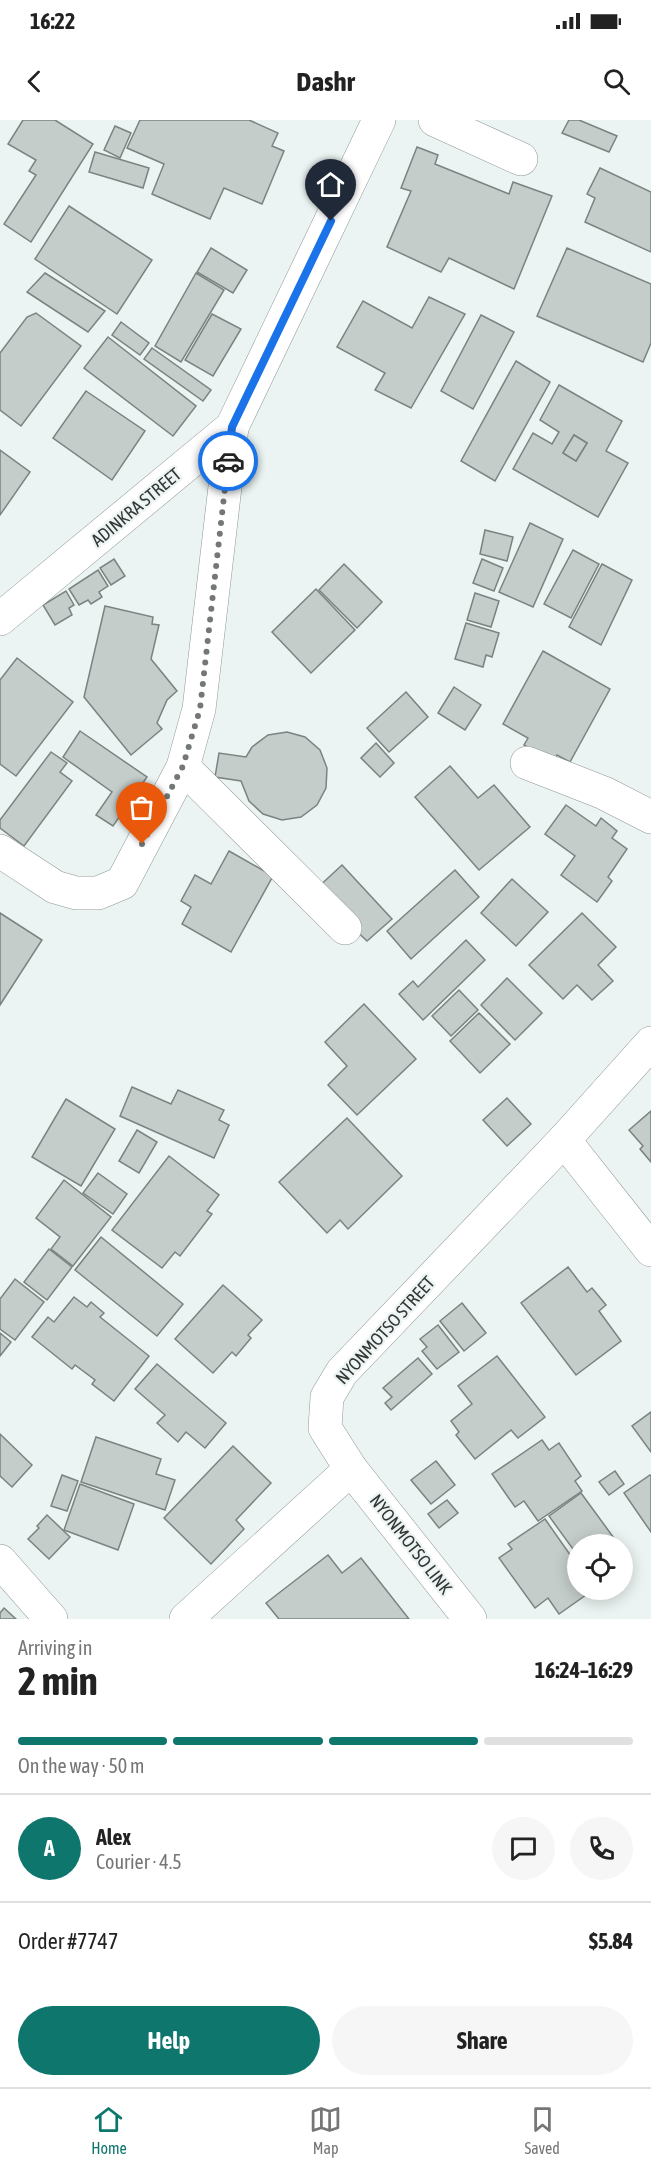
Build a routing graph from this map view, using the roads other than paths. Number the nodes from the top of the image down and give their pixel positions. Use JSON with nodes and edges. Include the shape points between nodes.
{"nodes":[{"id":1,"x":379,"y":120,"type":"edge"},
{"id":2,"x":435,"y":120,"type":"edge"},
{"id":3,"x":521,"y":159,"type":"dead end"},
{"id":4,"x":232,"y":427,"type":"junction"},
{"id":5,"x":0,"y":619,"type":"edge"},
{"id":6,"x":527,"y":763,"type":"dead end"},
{"id":7,"x":183,"y":766,"type":"junction"},
{"id":8,"x":651,"y":817,"type":"edge"},
{"id":9,"x":0,"y":851,"type":"edge"},
{"id":10,"x":345,"y":928,"type":"dead end"},
{"id":11,"x":651,"y":1042,"type":"edge"},
{"id":12,"x":564,"y":1140,"type":"junction"},
{"id":13,"x":651,"y":1250,"type":"edge"},
{"id":14,"x":351,"y":1469,"type":"junction"},
{"id":15,"x":0,"y":1561,"type":"edge"},
{"id":16,"x":51,"y":1619,"type":"edge"},
{"id":17,"x":186,"y":1619,"type":"edge"},
{"id":18,"x":470,"y":1619,"type":"edge"}],
"edges":[{"from":1,"to":4,"type":"street","name":"ADINKRA STREET"},
{"from":2,"to":3,"type":"street"},
{"from":4,"to":5,"type":"street","name":"ADINKRA STREET"},
{"from":4,"to":7,"type":"street","via":[[200,709]]},
{"from":6,"to":8,"type":"street","via":[[604,793]]},
{"from":7,"to":9,"type":"street","via":[[122,883],[98,893],[76,893],[55,887]]},
{"from":7,"to":10,"type":"street"},
{"from":11,"to":12,"type":"street","name":"NYONMOTSO STREET"},
{"from":12,"to":13,"type":"street"},
{"from":12,"to":14,"type":"street","name":"NYONMOTSO STREET","via":[[342,1372],[327,1397],[325,1428]]},
{"from":14,"to":17,"type":"street"},
{"from":14,"to":18,"type":"street","name":"NYONMOTSO LINK"},
{"from":15,"to":16,"type":"street"}]}
